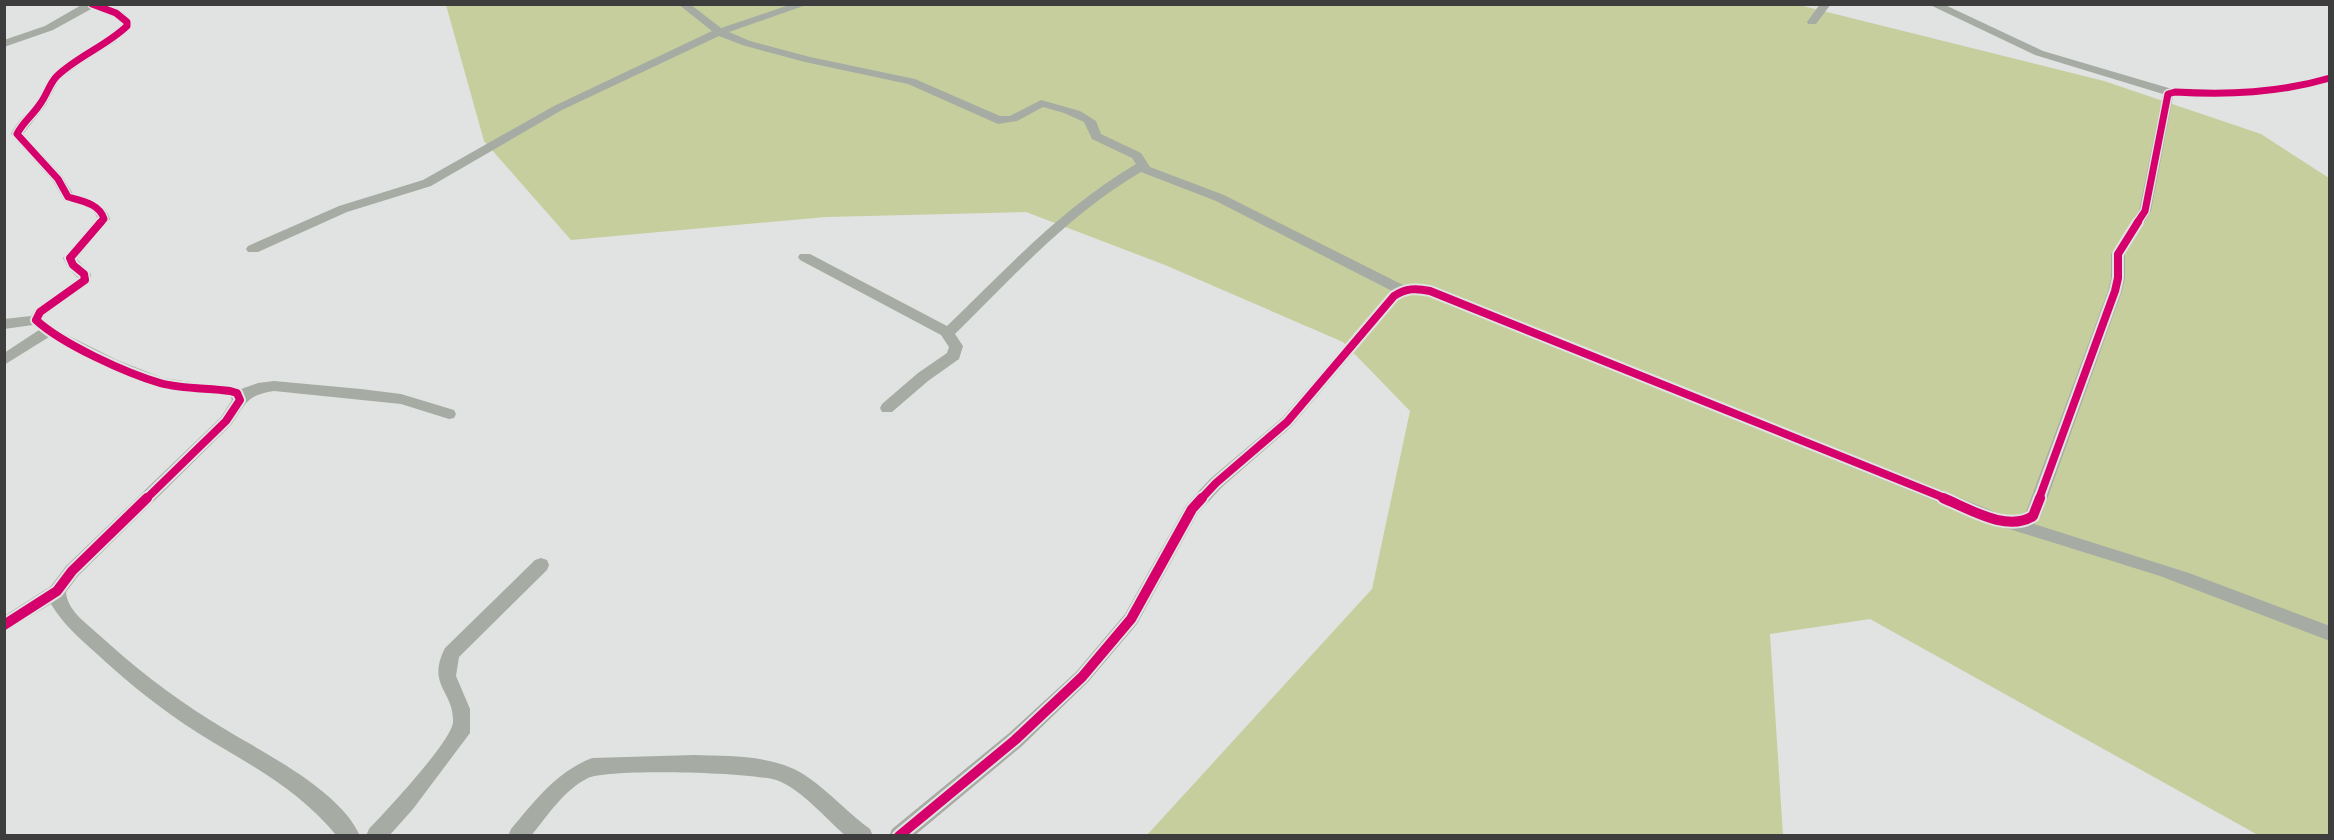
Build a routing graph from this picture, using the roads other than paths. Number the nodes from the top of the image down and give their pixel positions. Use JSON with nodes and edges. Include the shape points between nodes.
{"nodes":[{"id":1,"x":92,"y":4,"type":"edge"},
{"id":2,"x":683,"y":4,"type":"edge"},
{"id":3,"x":804,"y":4,"type":"edge"},
{"id":4,"x":1826,"y":4,"type":"edge"},
{"id":5,"x":1933,"y":4,"type":"edge"},
{"id":6,"x":1812,"y":22,"type":"dead end"},
{"id":7,"x":719,"y":32,"type":"junction"},
{"id":8,"x":4,"y":44,"type":"edge"},
{"id":9,"x":2330,"y":78,"type":"edge"},
{"id":10,"x":2169,"y":92,"type":"junction"},
{"id":11,"x":1143,"y":165,"type":"junction"},
{"id":12,"x":253,"y":249,"type":"dead end"},
{"id":13,"x":805,"y":258,"type":"dead end"},
{"id":14,"x":1402,"y":290,"type":"junction"},
{"id":15,"x":36,"y":320,"type":"junction"},
{"id":16,"x":4,"y":324,"type":"edge"},
{"id":17,"x":48,"y":331,"type":"junction"},
{"id":18,"x":948,"y":333,"type":"junction"},
{"id":19,"x":4,"y":360,"type":"edge"},
{"id":20,"x":239,"y":396,"type":"junction"},
{"id":21,"x":887,"y":408,"type":"dead end"},
{"id":22,"x":448,"y":414,"type":"dead end"},
{"id":23,"x":2018,"y":524,"type":"junction"},
{"id":24,"x":541,"y":565,"type":"dead end"},
{"id":25,"x":57,"y":591,"type":"junction"},
{"id":26,"x":4,"y":625,"type":"edge"},
{"id":27,"x":2330,"y":634,"type":"edge"},
{"id":28,"x":350,"y":836,"type":"edge"},
{"id":29,"x":376,"y":836,"type":"edge"},
{"id":30,"x":518,"y":836,"type":"edge"},
{"id":31,"x":863,"y":836,"type":"edge"},
{"id":32,"x":899,"y":836,"type":"edge"}],
"edges":[{"from":1,"to":8,"type":"street","via":[[49,28]]},
{"from":1,"to":15,"type":"street","via":[[116,13],[128,22],[127,26],[57,75],[17,134],[58,179],[68,197],[93,205],[104,219],[70,258],[85,280],[45,308]]},
{"from":2,"to":7,"type":"street"},
{"from":3,"to":7,"type":"street"},
{"from":4,"to":6,"type":"street"},
{"from":5,"to":10,"type":"street","via":[[2039,52]]},
{"from":7,"to":11,"type":"street","via":[[779,53],[911,81],[998,120],[1013,118],[1041,103],[1052,104],[1090,120],[1096,136],[1137,156]]},
{"from":7,"to":12,"type":"street","via":[[537,119],[427,183],[343,208]]},
{"from":9,"to":10,"type":"street","via":[[2271,93]]},
{"from":10,"to":23,"type":"street","via":[[2145,211],[2118,254],[2115,291],[2033,516]]},
{"from":11,"to":14,"type":"street","via":[[1153,173],[1220,198]]},
{"from":11,"to":18,"type":"street","via":[[1108,184],[1066,217]]},
{"from":13,"to":18,"type":"street"},
{"from":14,"to":23,"type":"street","via":[[1430,291],[1996,519]]},
{"from":14,"to":32,"type":"street","via":[[1287,422],[1192,509],[1131,619],[1082,677],[1015,740]]},
{"from":15,"to":16,"type":"street"},
{"from":15,"to":17,"type":"street"},
{"from":17,"to":19,"type":"street"},
{"from":17,"to":20,"type":"street","via":[[112,364],[161,383],[230,391]]},
{"from":18,"to":21,"type":"street","via":[[956,346],[954,355]]},
{"from":20,"to":22,"type":"street","via":[[274,386],[401,399]]},
{"from":20,"to":25,"type":"street","via":[[226,421]]},
{"from":23,"to":27,"type":"street","via":[[2069,544],[2159,569]]},
{"from":24,"to":29,"type":"street","via":[[452,653],[445,676],[462,707],[461,733]]},
{"from":25,"to":26,"type":"street"},
{"from":25,"to":28,"type":"street","via":[[58,601],[70,618],[130,674],[203,726],[289,777],[327,809]]},
{"from":30,"to":31,"type":"street","via":[[565,782],[592,767],[736,765],[786,775]]}]}
